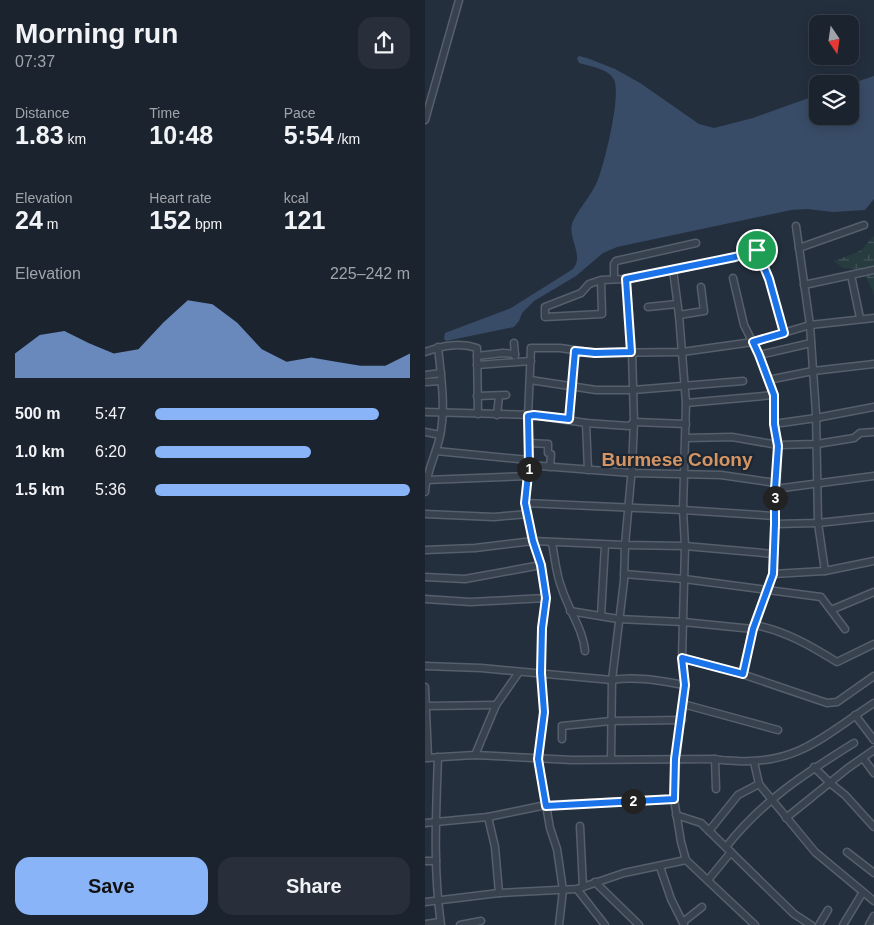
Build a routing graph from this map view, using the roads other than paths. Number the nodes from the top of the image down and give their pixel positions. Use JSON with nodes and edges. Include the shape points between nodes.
{"nodes":[{"id":1,"x":459,"y":0,"type":"edge"},
{"id":2,"x":425,"y":120,"type":"edge"},
{"id":3,"x":865,"y":225,"type":"dead end"},
{"id":4,"x":796,"y":226,"type":"dead end"},
{"id":5,"x":753,"y":234,"type":"dead end"},
{"id":6,"x":696,"y":243,"type":"dead end"},
{"id":7,"x":799,"y":248,"type":"junction"},
{"id":8,"x":757,"y":250,"type":"junction"},
{"id":9,"x":673,"y":270,"type":"junction"},
{"id":10,"x":874,"y":270,"type":"edge"},
{"id":11,"x":851,"y":274,"type":"junction"},
{"id":12,"x":733,"y":278,"type":"dead end"},
{"id":13,"x":614,"y":279,"type":"junction"},
{"id":14,"x":626,"y":279,"type":"junction"},
{"id":15,"x":601,"y":280,"type":"junction"},
{"id":16,"x":804,"y":284,"type":"junction"},
{"id":17,"x":701,"y":287,"type":"dead end"},
{"id":18,"x":677,"y":304,"type":"junction"},
{"id":19,"x":649,"y":306,"type":"dead end"},
{"id":20,"x":679,"y":315,"type":"junction"},
{"id":21,"x":860,"y":318,"type":"junction"},
{"id":22,"x":874,"y":318,"type":"edge"},
{"id":23,"x":810,"y":325,"type":"junction"},
{"id":24,"x":784,"y":333,"type":"junction"},
{"id":25,"x":753,"y":342,"type":"junction"},
{"id":26,"x":514,"y":343,"type":"dead end"},
{"id":27,"x":811,"y":343,"type":"junction"},
{"id":28,"x":438,"y":347,"type":"junction"},
{"id":29,"x":575,"y":351,"type":"junction"},
{"id":30,"x":425,"y":352,"type":"edge"},
{"id":31,"x":631,"y":352,"type":"junction"},
{"id":32,"x":682,"y":352,"type":"junction"},
{"id":33,"x":515,"y":354,"type":"junction"},
{"id":34,"x":759,"y":355,"type":"junction"},
{"id":35,"x":477,"y":356,"type":"junction"},
{"id":36,"x":531,"y":361,"type":"junction"},
{"id":37,"x":515,"y":362,"type":"junction"},
{"id":38,"x":874,"y":364,"type":"edge"},
{"id":39,"x":477,"y":365,"type":"junction"},
{"id":40,"x":813,"y":371,"type":"junction"},
{"id":41,"x":441,"y":373,"type":"junction"},
{"id":42,"x":425,"y":375,"type":"edge"},
{"id":43,"x":530,"y":380,"type":"junction"},
{"id":44,"x":768,"y":380,"type":"junction"},
{"id":45,"x":441,"y":381,"type":"junction"},
{"id":46,"x":425,"y":382,"type":"edge"},
{"id":47,"x":743,"y":382,"type":"dead end"},
{"id":48,"x":572,"y":386,"type":"junction"},
{"id":49,"x":686,"y":387,"type":"junction"},
{"id":50,"x":633,"y":390,"type":"junction"},
{"id":51,"x":774,"y":395,"type":"junction"},
{"id":52,"x":477,"y":396,"type":"junction"},
{"id":53,"x":686,"y":403,"type":"junction"},
{"id":54,"x":874,"y":407,"type":"edge"},
{"id":55,"x":425,"y":412,"type":"edge"},
{"id":56,"x":443,"y":412,"type":"junction"},
{"id":57,"x":478,"y":414,"type":"junction"},
{"id":58,"x":497,"y":415,"type":"junction"},
{"id":59,"x":528,"y":416,"type":"junction"},
{"id":60,"x":816,"y":418,"type":"junction"},
{"id":61,"x":569,"y":419,"type":"junction"},
{"id":62,"x":634,"y":422,"type":"junction"},
{"id":63,"x":586,"y":423,"type":"junction"},
{"id":64,"x":686,"y":424,"type":"junction"},
{"id":65,"x":774,"y":424,"type":"junction"},
{"id":66,"x":425,"y":432,"type":"edge"},
{"id":67,"x":874,"y":432,"type":"edge"},
{"id":68,"x":440,"y":434,"type":"junction"},
{"id":69,"x":686,"y":438,"type":"junction"},
{"id":70,"x":529,"y":443,"type":"junction"},
{"id":71,"x":817,"y":444,"type":"junction"},
{"id":72,"x":778,"y":446,"type":"junction"},
{"id":73,"x":436,"y":451,"type":"junction"},
{"id":74,"x":529,"y":463,"type":"junction"},
{"id":75,"x":550,"y":467,"type":"junction"},
{"id":76,"x":427,"y":469,"type":"edge"},
{"id":77,"x":588,"y":470,"type":"junction"},
{"id":78,"x":631,"y":473,"type":"junction"},
{"id":79,"x":684,"y":474,"type":"junction"},
{"id":80,"x":528,"y":476,"type":"junction"},
{"id":81,"x":874,"y":476,"type":"edge"},
{"id":82,"x":426,"y":480,"type":"edge"},
{"id":83,"x":816,"y":484,"type":"junction"},
{"id":84,"x":775,"y":486,"type":"junction"},
{"id":85,"x":425,"y":492,"type":"edge"},
{"id":86,"x":525,"y":503,"type":"junction"},
{"id":87,"x":627,"y":507,"type":"junction"},
{"id":88,"x":683,"y":510,"type":"junction"},
{"id":89,"x":425,"y":514,"type":"edge"},
{"id":90,"x":527,"y":514,"type":"junction"},
{"id":91,"x":874,"y":517,"type":"edge"},
{"id":92,"x":775,"y":520,"type":"junction"},
{"id":93,"x":818,"y":523,"type":"junction"},
{"id":94,"x":533,"y":541,"type":"junction"},
{"id":95,"x":552,"y":543,"type":"junction"},
{"id":96,"x":605,"y":545,"type":"junction"},
{"id":97,"x":625,"y":545,"type":"junction"},
{"id":98,"x":685,"y":546,"type":"junction"},
{"id":99,"x":425,"y":550,"type":"edge"},
{"id":100,"x":774,"y":554,"type":"junction"},
{"id":101,"x":874,"y":561,"type":"edge"},
{"id":102,"x":541,"y":565,"type":"junction"},
{"id":103,"x":825,"y":571,"type":"junction"},
{"id":104,"x":624,"y":574,"type":"junction"},
{"id":105,"x":773,"y":574,"type":"junction"},
{"id":106,"x":425,"y":578,"type":"edge"},
{"id":107,"x":683,"y":579,"type":"junction"},
{"id":108,"x":766,"y":591,"type":"junction"},
{"id":109,"x":874,"y":592,"type":"edge"},
{"id":110,"x":546,"y":598,"type":"junction"},
{"id":111,"x":425,"y":599,"type":"edge"},
{"id":112,"x":831,"y":610,"type":"junction"},
{"id":113,"x":570,"y":611,"type":"junction"},
{"id":114,"x":601,"y":616,"type":"junction"},
{"id":115,"x":618,"y":619,"type":"junction"},
{"id":116,"x":683,"y":622,"type":"junction"},
{"id":117,"x":754,"y":627,"type":"junction"},
{"id":118,"x":845,"y":629,"type":"dead end"},
{"id":119,"x":874,"y":644,"type":"edge"},
{"id":120,"x":585,"y":651,"type":"dead end"},
{"id":121,"x":682,"y":658,"type":"junction"},
{"id":122,"x":425,"y":666,"type":"edge"},
{"id":123,"x":519,"y":672,"type":"junction"},
{"id":124,"x":541,"y":673,"type":"junction"},
{"id":125,"x":743,"y":674,"type":"junction"},
{"id":126,"x":874,"y":676,"type":"edge"},
{"id":127,"x":612,"y":680,"type":"junction"},
{"id":128,"x":685,"y":685,"type":"junction"},
{"id":129,"x":425,"y":687,"type":"edge"},
{"id":130,"x":874,"y":703,"type":"edge"},
{"id":131,"x":683,"y":704,"type":"junction"},
{"id":132,"x":496,"y":705,"type":"junction"},
{"id":133,"x":426,"y":706,"type":"edge"},
{"id":134,"x":855,"y":715,"type":"junction"},
{"id":135,"x":681,"y":720,"type":"junction"},
{"id":136,"x":611,"y":721,"type":"junction"},
{"id":137,"x":778,"y":730,"type":"dead end"},
{"id":138,"x":562,"y":739,"type":"dead end"},
{"id":139,"x":874,"y":740,"type":"edge"},
{"id":140,"x":854,"y":744,"type":"dead end"},
{"id":141,"x":874,"y":750,"type":"edge"},
{"id":142,"x":475,"y":755,"type":"junction"},
{"id":143,"x":438,"y":757,"type":"junction"},
{"id":144,"x":426,"y":758,"type":"edge"},
{"id":145,"x":863,"y":758,"type":"junction"},
{"id":146,"x":538,"y":759,"type":"junction"},
{"id":147,"x":611,"y":759,"type":"junction"},
{"id":148,"x":675,"y":759,"type":"junction"},
{"id":149,"x":715,"y":759,"type":"junction"},
{"id":150,"x":753,"y":762,"type":"junction"},
{"id":151,"x":814,"y":767,"type":"junction"},
{"id":152,"x":874,"y":773,"type":"edge"},
{"id":153,"x":830,"y":783,"type":"junction"},
{"id":154,"x":759,"y":784,"type":"junction"},
{"id":155,"x":716,"y":789,"type":"dead end"},
{"id":156,"x":771,"y":798,"type":"junction"},
{"id":157,"x":674,"y":799,"type":"junction"},
{"id":158,"x":546,"y":806,"type":"junction"},
{"id":159,"x":677,"y":815,"type":"junction"},
{"id":160,"x":488,"y":817,"type":"junction"},
{"id":161,"x":786,"y":818,"type":"junction"},
{"id":162,"x":435,"y":822,"type":"junction"},
{"id":163,"x":425,"y":824,"type":"edge"},
{"id":164,"x":580,"y":826,"type":"dead end"},
{"id":165,"x":874,"y":827,"type":"edge"},
{"id":166,"x":709,"y":831,"type":"junction"},
{"id":167,"x":728,"y":850,"type":"junction"},
{"id":168,"x":847,"y":852,"type":"dead end"},
{"id":169,"x":686,"y":860,"type":"junction"},
{"id":170,"x":425,"y":861,"type":"edge"},
{"id":171,"x":436,"y":861,"type":"junction"},
{"id":172,"x":660,"y":867,"type":"junction"},
{"id":173,"x":874,"y":873,"type":"edge"},
{"id":174,"x":708,"y":880,"type":"junction"},
{"id":175,"x":595,"y":882,"type":"junction"},
{"id":176,"x":580,"y":888,"type":"junction"},
{"id":177,"x":563,"y":890,"type":"junction"},
{"id":178,"x":863,"y":892,"type":"junction"},
{"id":179,"x":499,"y":893,"type":"junction"},
{"id":180,"x":437,"y":901,"type":"junction"},
{"id":181,"x":874,"y":901,"type":"edge"},
{"id":182,"x":425,"y":902,"type":"edge"},
{"id":183,"x":702,"y":907,"type":"dead end"},
{"id":184,"x":828,"y":910,"type":"dead end"},
{"id":185,"x":874,"y":916,"type":"edge"},
{"id":186,"x":481,"y":921,"type":"dead end"},
{"id":187,"x":425,"y":924,"type":"edge"},
{"id":188,"x":440,"y":924,"type":"edge"},
{"id":189,"x":683,"y":924,"type":"edge"},
{"id":190,"x":460,"y":925,"type":"edge"},
{"id":191,"x":559,"y":925,"type":"edge"},
{"id":192,"x":605,"y":925,"type":"edge"},
{"id":193,"x":639,"y":925,"type":"edge"},
{"id":194,"x":755,"y":925,"type":"edge"},
{"id":195,"x":811,"y":925,"type":"edge"},
{"id":196,"x":819,"y":925,"type":"edge"},
{"id":197,"x":843,"y":925,"type":"edge"},
{"id":198,"x":869,"y":925,"type":"edge"}],
"edges":[{"from":1,"to":2,"type":"street"},
{"from":3,"to":7,"type":"street"},
{"from":4,"to":7,"type":"street"},
{"from":5,"to":8,"type":"street"},
{"from":6,"to":13,"type":"street","via":[[615,261]]},
{"from":7,"to":16,"type":"street"},
{"from":8,"to":9,"type":"street"},
{"from":8,"to":24,"type":"street"},
{"from":9,"to":14,"type":"street"},
{"from":9,"to":18,"type":"street"},
{"from":10,"to":11,"type":"street"},
{"from":11,"to":16,"type":"street"},
{"from":11,"to":21,"type":"street"},
{"from":12,"to":25,"type":"street","via":[[744,325]]},
{"from":13,"to":14,"type":"street"},
{"from":13,"to":15,"type":"street"},
{"from":14,"to":31,"type":"street"},
{"from":15,"to":15,"type":"street","via":[[589,284],[581,293],[545,306],[545,317],[602,314]]},
{"from":16,"to":23,"type":"street"},
{"from":17,"to":20,"type":"street","via":[[704,311]]},
{"from":18,"to":19,"type":"street"},
{"from":18,"to":20,"type":"street"},
{"from":20,"to":32,"type":"street"},
{"from":21,"to":22,"type":"street"},
{"from":21,"to":23,"type":"street"},
{"from":23,"to":24,"type":"street"},
{"from":23,"to":27,"type":"street"},
{"from":24,"to":25,"type":"street"},
{"from":25,"to":32,"type":"street"},
{"from":25,"to":34,"type":"street"},
{"from":26,"to":33,"type":"street"},
{"from":27,"to":34,"type":"street"},
{"from":27,"to":40,"type":"street"},
{"from":28,"to":30,"type":"street"},
{"from":28,"to":35,"type":"street","via":[[468,345],[477,348]]},
{"from":28,"to":41,"type":"street"},
{"from":29,"to":31,"type":"street"},
{"from":29,"to":36,"type":"street","via":[[531,348]]},
{"from":29,"to":48,"type":"street"},
{"from":31,"to":32,"type":"street"},
{"from":31,"to":50,"type":"street"},
{"from":32,"to":49,"type":"street"},
{"from":33,"to":35,"type":"street"},
{"from":33,"to":37,"type":"street"},
{"from":34,"to":44,"type":"street"},
{"from":35,"to":39,"type":"street"},
{"from":36,"to":37,"type":"street"},
{"from":36,"to":43,"type":"street"},
{"from":37,"to":39,"type":"street"},
{"from":38,"to":40,"type":"street"},
{"from":39,"to":52,"type":"street"},
{"from":40,"to":44,"type":"street"},
{"from":40,"to":60,"type":"street"},
{"from":41,"to":42,"type":"street"},
{"from":41,"to":45,"type":"street"},
{"from":43,"to":48,"type":"street"},
{"from":43,"to":59,"type":"street"},
{"from":44,"to":51,"type":"street"},
{"from":45,"to":46,"type":"street"},
{"from":45,"to":56,"type":"street"},
{"from":47,"to":49,"type":"street"},
{"from":48,"to":50,"type":"street"},
{"from":48,"to":61,"type":"street"},
{"from":49,"to":50,"type":"street"},
{"from":49,"to":53,"type":"street"},
{"from":50,"to":62,"type":"street"},
{"from":51,"to":53,"type":"street"},
{"from":51,"to":65,"type":"street"},
{"from":52,"to":57,"type":"street"},
{"from":52,"to":58,"type":"street","via":[[502,396]]},
{"from":53,"to":64,"type":"street"},
{"from":54,"to":60,"type":"street"},
{"from":55,"to":56,"type":"street"},
{"from":56,"to":57,"type":"street"},
{"from":56,"to":68,"type":"street"},
{"from":57,"to":58,"type":"street"},
{"from":58,"to":59,"type":"street"},
{"from":59,"to":61,"type":"street"},
{"from":59,"to":70,"type":"street"},
{"from":60,"to":65,"type":"street"},
{"from":60,"to":71,"type":"street"},
{"from":61,"to":63,"type":"street"},
{"from":62,"to":63,"type":"street","via":[[629,426]]},
{"from":62,"to":64,"type":"street"},
{"from":62,"to":78,"type":"street"},
{"from":63,"to":77,"type":"street"},
{"from":64,"to":69,"type":"street"},
{"from":65,"to":72,"type":"street"},
{"from":66,"to":68,"type":"street"},
{"from":67,"to":71,"type":"street"},
{"from":68,"to":73,"type":"street"},
{"from":69,"to":72,"type":"street","via":[[732,438]]},
{"from":69,"to":79,"type":"street"},
{"from":70,"to":74,"type":"street"},
{"from":70,"to":75,"type":"street","via":[[548,444]]},
{"from":71,"to":72,"type":"street"},
{"from":71,"to":83,"type":"street"},
{"from":72,"to":84,"type":"street"},
{"from":73,"to":74,"type":"street"},
{"from":73,"to":76,"type":"street"},
{"from":74,"to":75,"type":"street"},
{"from":74,"to":80,"type":"street"},
{"from":75,"to":77,"type":"street"},
{"from":76,"to":82,"type":"street"},
{"from":77,"to":78,"type":"street"},
{"from":78,"to":79,"type":"street"},
{"from":78,"to":87,"type":"street"},
{"from":79,"to":84,"type":"street","via":[[721,475]]},
{"from":79,"to":88,"type":"street"},
{"from":80,"to":82,"type":"street"},
{"from":80,"to":86,"type":"street"},
{"from":81,"to":83,"type":"street"},
{"from":82,"to":85,"type":"street"},
{"from":83,"to":84,"type":"street"},
{"from":83,"to":93,"type":"street"},
{"from":84,"to":92,"type":"street"},
{"from":86,"to":87,"type":"street"},
{"from":86,"to":90,"type":"street"},
{"from":87,"to":88,"type":"street"},
{"from":87,"to":97,"type":"street"},
{"from":88,"to":92,"type":"street"},
{"from":88,"to":98,"type":"street"},
{"from":89,"to":90,"type":"street","via":[[494,517]]},
{"from":90,"to":94,"type":"street"},
{"from":91,"to":93,"type":"street"},
{"from":92,"to":93,"type":"street"},
{"from":92,"to":100,"type":"street"},
{"from":93,"to":103,"type":"street"},
{"from":94,"to":95,"type":"street"},
{"from":94,"to":99,"type":"street"},
{"from":94,"to":102,"type":"street"},
{"from":95,"to":96,"type":"street"},
{"from":95,"to":113,"type":"street","via":[[561,587]]},
{"from":96,"to":97,"type":"street"},
{"from":96,"to":114,"type":"street"},
{"from":97,"to":98,"type":"street"},
{"from":97,"to":104,"type":"street"},
{"from":98,"to":100,"type":"street"},
{"from":98,"to":107,"type":"street"},
{"from":100,"to":105,"type":"street"},
{"from":101,"to":103,"type":"street"},
{"from":102,"to":106,"type":"street","via":[[465,579]]},
{"from":102,"to":110,"type":"street"},
{"from":103,"to":105,"type":"street"},
{"from":104,"to":107,"type":"street"},
{"from":104,"to":115,"type":"street"},
{"from":105,"to":108,"type":"street"},
{"from":107,"to":108,"type":"street"},
{"from":107,"to":116,"type":"street"},
{"from":108,"to":112,"type":"street","via":[[821,597]]},
{"from":108,"to":117,"type":"street"},
{"from":109,"to":112,"type":"street"},
{"from":110,"to":111,"type":"street","via":[[470,602]]},
{"from":110,"to":124,"type":"street"},
{"from":112,"to":118,"type":"street"},
{"from":113,"to":114,"type":"street"},
{"from":113,"to":120,"type":"street","via":[[584,637]]},
{"from":114,"to":115,"type":"street"},
{"from":115,"to":116,"type":"street"},
{"from":115,"to":127,"type":"street"},
{"from":116,"to":117,"type":"street"},
{"from":116,"to":121,"type":"street"},
{"from":117,"to":119,"type":"street","via":[[768,627],[799,639],[837,662]]},
{"from":117,"to":125,"type":"street"},
{"from":121,"to":125,"type":"street"},
{"from":121,"to":128,"type":"street"},
{"from":122,"to":123,"type":"street"},
{"from":123,"to":124,"type":"street"},
{"from":123,"to":132,"type":"street"},
{"from":124,"to":127,"type":"street"},
{"from":124,"to":146,"type":"street","via":[[544,712]]},
{"from":125,"to":126,"type":"street","via":[[827,703],[837,702]]},
{"from":127,"to":128,"type":"street","via":[[647,678]]},
{"from":127,"to":136,"type":"street"},
{"from":128,"to":131,"type":"street"},
{"from":129,"to":133,"type":"street"},
{"from":130,"to":134,"type":"street"},
{"from":131,"to":135,"type":"street"},
{"from":131,"to":137,"type":"street"},
{"from":132,"to":133,"type":"street"},
{"from":132,"to":142,"type":"street"},
{"from":133,"to":144,"type":"street"},
{"from":134,"to":139,"type":"street"},
{"from":134,"to":150,"type":"street","via":[[809,747],[788,756]]},
{"from":135,"to":136,"type":"street"},
{"from":135,"to":148,"type":"street"},
{"from":136,"to":138,"type":"street","via":[[562,726]]},
{"from":136,"to":147,"type":"street"},
{"from":140,"to":151,"type":"street"},
{"from":141,"to":145,"type":"street"},
{"from":142,"to":143,"type":"street"},
{"from":142,"to":146,"type":"street"},
{"from":143,"to":144,"type":"street"},
{"from":143,"to":162,"type":"street"},
{"from":145,"to":152,"type":"street"},
{"from":145,"to":153,"type":"street"},
{"from":146,"to":147,"type":"street"},
{"from":146,"to":158,"type":"street"},
{"from":147,"to":148,"type":"street"},
{"from":148,"to":149,"type":"street"},
{"from":148,"to":157,"type":"street"},
{"from":149,"to":150,"type":"street"},
{"from":149,"to":155,"type":"street"},
{"from":150,"to":154,"type":"street"},
{"from":151,"to":153,"type":"street"},
{"from":151,"to":156,"type":"street"},
{"from":153,"to":161,"type":"street"},
{"from":153,"to":165,"type":"street"},
{"from":154,"to":156,"type":"street"},
{"from":154,"to":166,"type":"street","via":[[738,795]]},
{"from":156,"to":161,"type":"street"},
{"from":156,"to":167,"type":"street","via":[[742,826]]},
{"from":157,"to":158,"type":"street"},
{"from":157,"to":159,"type":"street"},
{"from":158,"to":160,"type":"street"},
{"from":158,"to":177,"type":"street"},
{"from":159,"to":166,"type":"street","via":[[701,822]]},
{"from":159,"to":169,"type":"street"},
{"from":160,"to":162,"type":"street"},
{"from":160,"to":179,"type":"street","via":[[495,847]]},
{"from":161,"to":178,"type":"street","via":[[815,852]]},
{"from":162,"to":163,"type":"street"},
{"from":162,"to":171,"type":"street"},
{"from":164,"to":176,"type":"street"},
{"from":166,"to":167,"type":"street"},
{"from":167,"to":174,"type":"street"},
{"from":167,"to":195,"type":"street","via":[[794,914]]},
{"from":168,"to":173,"type":"street"},
{"from":169,"to":172,"type":"street"},
{"from":169,"to":174,"type":"street"},
{"from":170,"to":171,"type":"street"},
{"from":171,"to":180,"type":"street"},
{"from":172,"to":175,"type":"street"},
{"from":172,"to":189,"type":"street"},
{"from":174,"to":194,"type":"street"},
{"from":175,"to":176,"type":"street"},
{"from":175,"to":193,"type":"street"},
{"from":176,"to":177,"type":"street"},
{"from":176,"to":192,"type":"street"},
{"from":177,"to":179,"type":"street"},
{"from":177,"to":191,"type":"street"},
{"from":178,"to":181,"type":"street"},
{"from":178,"to":197,"type":"street"},
{"from":179,"to":180,"type":"street"},
{"from":180,"to":182,"type":"street"},
{"from":180,"to":188,"type":"street"},
{"from":183,"to":189,"type":"street"},
{"from":184,"to":196,"type":"street"},
{"from":185,"to":198,"type":"street"},
{"from":186,"to":190,"type":"street"},
{"from":187,"to":188,"type":"street"}]}
